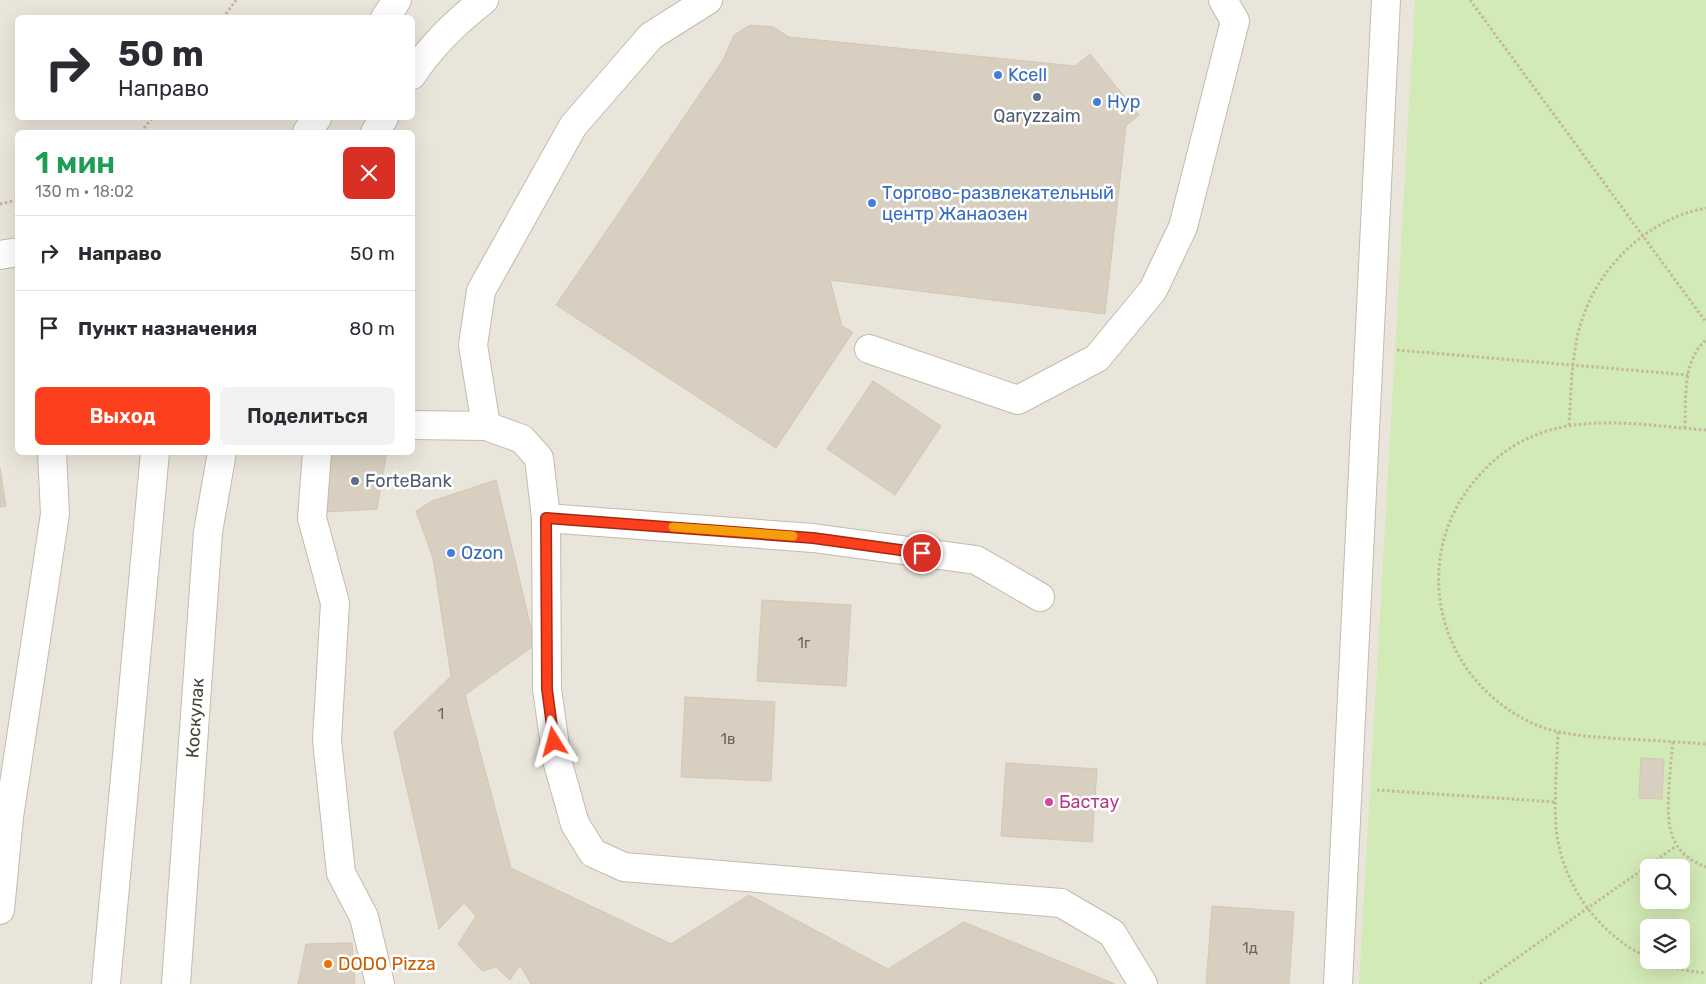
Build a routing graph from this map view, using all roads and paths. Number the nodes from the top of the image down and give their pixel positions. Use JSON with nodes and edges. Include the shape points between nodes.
{"nodes":[{"id":1,"x":236,"y":0,"type":"edge"},
{"id":2,"x":397,"y":0,"type":"edge"},
{"id":3,"x":484,"y":0,"type":"edge"},
{"id":4,"x":708,"y":0,"type":"edge"},
{"id":5,"x":1223,"y":0,"type":"edge"},
{"id":6,"x":1386,"y":0,"type":"edge"},
{"id":7,"x":1470,"y":0,"type":"edge"},
{"id":8,"x":225,"y":15,"type":"edge"},
{"id":9,"x":387,"y":15,"type":"edge"},
{"id":10,"x":415,"y":71,"type":"edge"},
{"id":11,"x":150,"y":120,"type":"edge"},
{"id":12,"x":143,"y":130,"type":"edge"},
{"id":13,"x":15,"y":201,"type":"edge"},
{"id":14,"x":0,"y":204,"type":"edge"},
{"id":15,"x":1706,"y":208,"type":"edge"},
{"id":16,"x":1643,"y":236,"type":"junction"},
{"id":17,"x":1706,"y":322,"type":"edge"},
{"id":18,"x":1706,"y":340,"type":"edge"},
{"id":19,"x":869,"y":349,"type":"dead end"},
{"id":20,"x":1394,"y":350,"type":"dead end"},
{"id":21,"x":1574,"y":365,"type":"junction"},
{"id":22,"x":1688,"y":375,"type":"junction"},
{"id":23,"x":415,"y":425,"type":"edge"},
{"id":24,"x":486,"y":426,"type":"junction"},
{"id":25,"x":1569,"y":426,"type":"junction"},
{"id":26,"x":1685,"y":428,"type":"junction"},
{"id":27,"x":1706,"y":430,"type":"edge"},
{"id":28,"x":52,"y":455,"type":"edge"},
{"id":29,"x":155,"y":455,"type":"edge"},
{"id":30,"x":221,"y":455,"type":"edge"},
{"id":31,"x":318,"y":455,"type":"edge"},
{"id":32,"x":546,"y":518,"type":"junction"},
{"id":33,"x":1040,"y":597,"type":"dead end"},
{"id":34,"x":1558,"y":732,"type":"junction"},
{"id":35,"x":1672,"y":742,"type":"junction"},
{"id":36,"x":1706,"y":744,"type":"edge"},
{"id":37,"x":1374,"y":790,"type":"dead end"},
{"id":38,"x":1556,"y":802,"type":"junction"},
{"id":39,"x":1676,"y":846,"type":"junction"},
{"id":40,"x":1706,"y":867,"type":"edge"},
{"id":41,"x":1588,"y":908,"type":"junction"},
{"id":42,"x":0,"y":910,"type":"edge"},
{"id":43,"x":1640,"y":953,"type":"edge"},
{"id":44,"x":1680,"y":969,"type":"edge"},
{"id":45,"x":1706,"y":973,"type":"edge"},
{"id":46,"x":106,"y":984,"type":"edge"},
{"id":47,"x":176,"y":984,"type":"edge"},
{"id":48,"x":380,"y":984,"type":"edge"},
{"id":49,"x":1143,"y":984,"type":"edge"},
{"id":50,"x":1338,"y":984,"type":"edge"},
{"id":51,"x":1480,"y":984,"type":"edge"}],
"edges":[{"from":1,"to":8,"type":"path"},
{"from":2,"to":9,"type":"street"},
{"from":3,"to":10,"type":"street","via":[[460,19]]},
{"from":4,"to":24,"type":"street","via":[[651,36],[573,126],[480,291],[473,345]]},
{"from":5,"to":19,"type":"street","via":[[1235,21],[1183,226],[1153,290],[1096,358],[1018,400]]},
{"from":6,"to":50,"type":"street"},
{"from":7,"to":16,"type":"path"},
{"from":11,"to":12,"type":"path"},
{"from":13,"to":14,"type":"path"},
{"from":15,"to":16,"type":"path","via":[[1673,218]]},
{"from":16,"to":17,"type":"path"},
{"from":16,"to":21,"type":"path","via":[[1610,267],[1596,289],[1577,338]]},
{"from":18,"to":22,"type":"path","via":[[1692,358]]},
{"from":20,"to":21,"type":"path"},
{"from":21,"to":22,"type":"path"},
{"from":21,"to":25,"type":"path"},
{"from":22,"to":26,"type":"path"},
{"from":23,"to":24,"type":"street"},
{"from":24,"to":32,"type":"street","via":[[522,439],[540,458]]},
{"from":25,"to":26,"type":"path","via":[[1609,423]]},
{"from":25,"to":34,"type":"path","via":[[1530,437],[1506,451],[1468,488],[1444,537],[1438,591],[1451,643],[1481,688],[1524,720]]},
{"from":26,"to":27,"type":"path"},
{"from":28,"to":42,"type":"street","via":[[55,514],[10,817]]},
{"from":29,"to":46,"type":"street"},
{"from":30,"to":47,"type":"street","name":"Коскулак","via":[[208,532]]},
{"from":31,"to":48,"type":"street","via":[[312,518],[335,603],[327,740],[341,873],[364,917]]},
{"from":32,"to":33,"type":"street","via":[[813,538],[976,560]]},
{"from":32,"to":49,"type":"street","via":[[547,689],[557,760],[575,824],[593,853],[624,867],[1061,903],[1112,933]]},
{"from":34,"to":35,"type":"path"},
{"from":34,"to":38,"type":"path"},
{"from":35,"to":36,"type":"path"},
{"from":35,"to":39,"type":"path","via":[[1668,812],[1669,829]]},
{"from":37,"to":38,"type":"path"},
{"from":38,"to":41,"type":"path","via":[[1561,854],[1570,878]]},
{"from":39,"to":40,"type":"path","via":[[1689,859]]},
{"from":39,"to":41,"type":"path"},
{"from":41,"to":43,"type":"path","via":[[1617,940]]},
{"from":41,"to":51,"type":"path"},
{"from":44,"to":45,"type":"path"}]}
